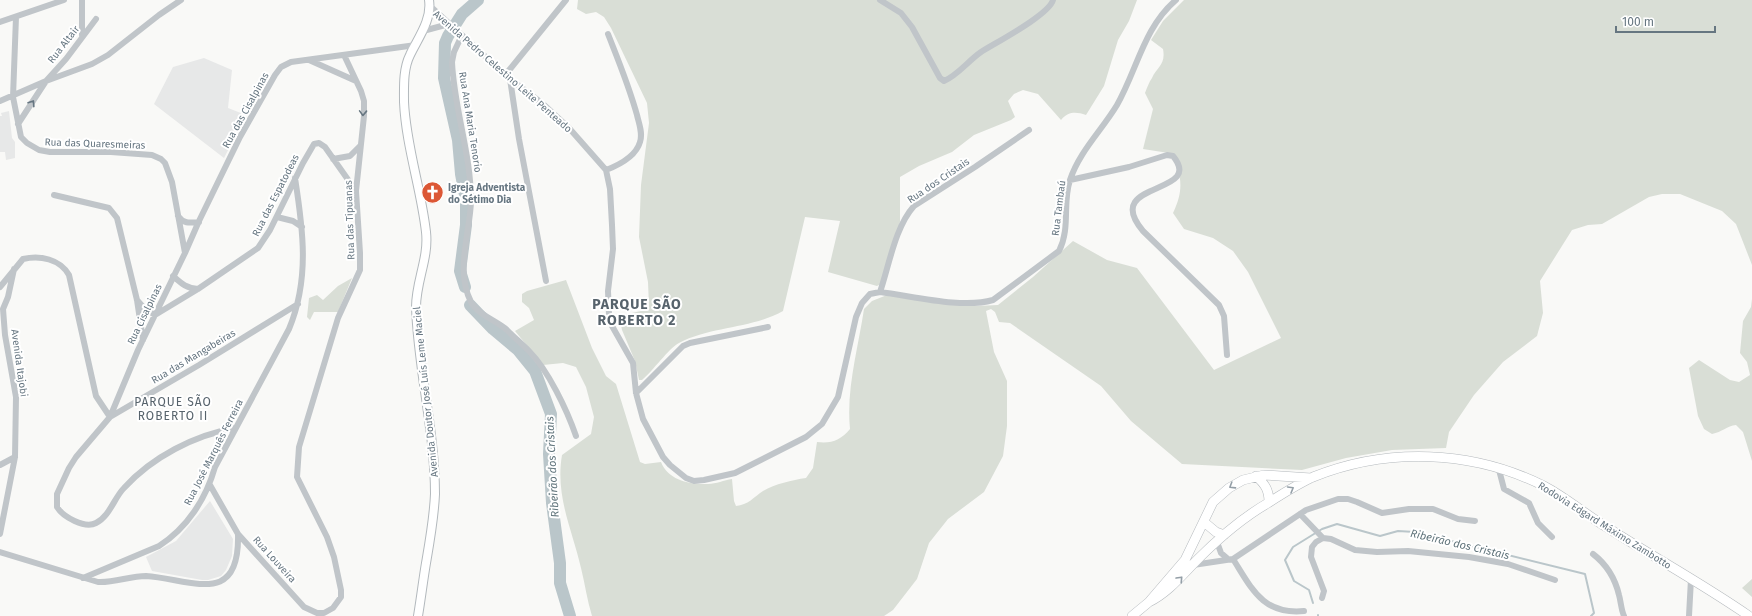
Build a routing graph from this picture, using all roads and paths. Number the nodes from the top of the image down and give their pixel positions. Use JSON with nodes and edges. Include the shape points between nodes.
{"nodes":[{"id":1,"x":64,"y":0,"type":"edge"},
{"id":2,"x":82,"y":0,"type":"edge"},
{"id":3,"x":181,"y":0,"type":"edge"},
{"id":4,"x":566,"y":0,"type":"edge"},
{"id":5,"x":880,"y":0,"type":"edge"},
{"id":6,"x":1053,"y":0,"type":"edge"},
{"id":7,"x":1176,"y":0,"type":"edge"},
{"id":8,"x":429,"y":3,"type":"edge"},
{"id":9,"x":16,"y":17,"type":"junction"},
{"id":10,"x":96,"y":19,"type":"dead end"},
{"id":11,"x":0,"y":22,"type":"edge"},
{"id":12,"x":450,"y":25,"type":"junction"},
{"id":13,"x":423,"y":31,"type":"junction"},
{"id":14,"x":460,"y":34,"type":"junction"},
{"id":15,"x":608,"y":34,"type":"dead end"},
{"id":16,"x":82,"y":35,"type":"junction"},
{"id":17,"x":416,"y":45,"type":"junction"},
{"id":18,"x":344,"y":55,"type":"junction"},
{"id":19,"x":308,"y":60,"type":"junction"},
{"id":20,"x":506,"y":74,"type":"junction"},
{"id":21,"x":510,"y":79,"type":"junction"},
{"id":22,"x":46,"y":81,"type":"junction"},
{"id":23,"x":356,"y":81,"type":"junction"},
{"id":24,"x":13,"y":97,"type":"junction"},
{"id":25,"x":0,"y":101,"type":"edge"},
{"id":26,"x":18,"y":124,"type":"junction"},
{"id":27,"x":1029,"y":130,"type":"dead end"},
{"id":28,"x":360,"y":146,"type":"junction"},
{"id":29,"x":333,"y":159,"type":"junction"},
{"id":30,"x":606,"y":170,"type":"junction"},
{"id":31,"x":296,"y":178,"type":"junction"},
{"id":32,"x":1070,"y":180,"type":"junction"},
{"id":33,"x":356,"y":191,"type":"junction"},
{"id":34,"x":54,"y":195,"type":"dead end"},
{"id":35,"x":178,"y":216,"type":"junction"},
{"id":36,"x":277,"y":217,"type":"junction"},
{"id":37,"x":199,"y":222,"type":"junction"},
{"id":38,"x":302,"y":227,"type":"junction"},
{"id":39,"x":185,"y":253,"type":"junction"},
{"id":40,"x":14,"y":269,"type":"junction"},
{"id":41,"x":174,"y":276,"type":"junction"},
{"id":42,"x":546,"y":281,"type":"dead end"},
{"id":43,"x":0,"y":287,"type":"edge"},
{"id":44,"x":198,"y":289,"type":"junction"},
{"id":45,"x":880,"y":292,"type":"junction"},
{"id":46,"x":137,"y":300,"type":"junction"},
{"id":47,"x":298,"y":304,"type":"junction"},
{"id":48,"x":155,"y":315,"type":"junction"},
{"id":49,"x":768,"y":327,"type":"dead end"},
{"id":50,"x":142,"y":340,"type":"junction"},
{"id":51,"x":1227,"y":355,"type":"dead end"},
{"id":52,"x":636,"y":392,"type":"junction"},
{"id":53,"x":110,"y":417,"type":"junction"},
{"id":54,"x":235,"y":428,"type":"junction"},
{"id":55,"x":576,"y":436,"type":"dead end"},
{"id":56,"x":15,"y":457,"type":"junction"},
{"id":57,"x":0,"y":465,"type":"edge"},
{"id":58,"x":1498,"y":466,"type":"junction"},
{"id":59,"x":1256,"y":476,"type":"junction"},
{"id":60,"x":1310,"y":478,"type":"junction"},
{"id":61,"x":210,"y":485,"type":"junction"},
{"id":62,"x":1269,"y":502,"type":"junction"},
{"id":63,"x":1300,"y":514,"type":"junction"},
{"id":64,"x":1475,"y":521,"type":"dead end"},
{"id":65,"x":1204,"y":522,"type":"junction"},
{"id":66,"x":0,"y":534,"type":"edge"},
{"id":67,"x":238,"y":534,"type":"junction"},
{"id":68,"x":1224,"y":535,"type":"junction"},
{"id":69,"x":1552,"y":537,"type":"dead end"},
{"id":70,"x":1323,"y":538,"type":"junction"},
{"id":71,"x":1217,"y":542,"type":"junction"},
{"id":72,"x":0,"y":552,"type":"edge"},
{"id":73,"x":1592,"y":554,"type":"dead end"},
{"id":74,"x":1230,"y":559,"type":"junction"},
{"id":75,"x":1193,"y":565,"type":"junction"},
{"id":76,"x":83,"y":578,"type":"junction"},
{"id":77,"x":1691,"y":579,"type":"junction"},
{"id":78,"x":1555,"y":580,"type":"dead end"},
{"id":79,"x":340,"y":597,"type":"joint"},
{"id":80,"x":1322,"y":598,"type":"dead end"},
{"id":81,"x":1149,"y":602,"type":"junction"},
{"id":82,"x":1304,"y":611,"type":"dead end"},
{"id":83,"x":418,"y":616,"type":"edge"},
{"id":84,"x":1132,"y":616,"type":"edge"},
{"id":85,"x":1624,"y":616,"type":"edge"},
{"id":86,"x":1689,"y":616,"type":"edge"},
{"id":87,"x":1749,"y":616,"type":"edge"}],
"edges":[{"from":1,"to":9,"type":"street"},
{"from":2,"to":16,"type":"street"},
{"from":3,"to":22,"type":"street","via":[[108,55],[72,73]]},
{"from":4,"to":20,"type":"street"},
{"from":5,"to":6,"type":"street","via":[[901,12],[944,81],[979,53],[1028,24],[1051,5]]},
{"from":7,"to":32,"type":"street","name":"Rua Tambaú","via":[[1150,30],[1117,105],[1086,149]]},
{"from":8,"to":12,"type":"street","name":"Avenida Pedro Celestino Leite Penteado"},
{"from":8,"to":13,"type":"street","name":"Avenida Doutor José Luís Leme Maciel"},
{"from":9,"to":11,"type":"street"},
{"from":9,"to":24,"type":"street","name":"Rua das Quaresmeiras"},
{"from":10,"to":16,"type":"street","name":"Rua Altair"},
{"from":12,"to":13,"type":"street"},
{"from":12,"to":14,"type":"street","name":"Avenida Pedro Celestino Leite Penteado"},
{"from":13,"to":17,"type":"street","name":"Avenida Doutor José Luís Leme Maciel"},
{"from":14,"to":20,"type":"street","name":"Avenida Pedro Celestino Leite Penteado"},
{"from":14,"to":55,"type":"street","name":"Rua Ana Maria Tenorio","via":[[452,62],[470,178],[469,228],[464,258],[468,293],[476,308],[508,330],[530,351],[570,418]]},
{"from":15,"to":30,"type":"street","via":[[632,94],[641,136],[640,144],[631,155],[620,164]]},
{"from":16,"to":22,"type":"street","name":"Rua Altair","via":[[66,59]]},
{"from":17,"to":18,"type":"street","name":"Rua das Cisalpinas"},
{"from":17,"to":83,"type":"street","name":"Avenida Doutor José Luís Leme Maciel","via":[[406,66],[404,102],[408,141],[427,241],[416,306],[432,441],[435,494],[433,524]]},
{"from":18,"to":19,"type":"street","name":"Rua das Cisalpinas"},
{"from":18,"to":23,"type":"street","name":"Rua das Tipuanas"},
{"from":19,"to":23,"type":"street"},
{"from":19,"to":37,"type":"street","name":"Rua das Cisalpinas","via":[[285,65],[275,75],[240,137]]},
{"from":20,"to":21,"type":"street","name":"Avenida Pedro Celestino Leite Penteado"},
{"from":21,"to":30,"type":"street","name":"Avenida Pedro Celestino Leite Penteado","via":[[569,128]]},
{"from":21,"to":42,"type":"street"},
{"from":22,"to":24,"type":"street"},
{"from":26,"to":22,"type":"street","one_way":true},
{"from":23,"to":28,"type":"street","name":"Rua das Tipuanas","one_way":true,"via":[[364,101]]},
{"from":24,"to":25,"type":"street"},
{"from":24,"to":26,"type":"street","name":"Rua das Quaresmeiras"},
{"from":26,"to":35,"type":"street","name":"Rua das Quaresmeiras","via":[[21,137],[39,150],[152,155],[160,159],[168,171]]},
{"from":27,"to":45,"type":"street","name":"Rua dos Cristais","via":[[907,213]]},
{"from":28,"to":29,"type":"street","via":[[350,156]]},
{"from":28,"to":33,"type":"street","name":"Rua das Tipuanas"},
{"from":29,"to":31,"type":"street","name":"Rua das Espatodeas","via":[[322,144],[314,144]]},
{"from":29,"to":33,"type":"street","name":"Rua das Espatodeas"},
{"from":30,"to":52,"type":"street","name":"Avenida Pedro Celestino Leite Penteado","via":[[610,189],[613,250],[608,291],[609,315],[612,326],[633,363]]},
{"from":31,"to":36,"type":"street","name":"Rua das Espatodeas"},
{"from":31,"to":38,"type":"street"},
{"from":32,"to":45,"type":"street","name":"Rua Tambaú","via":[[1066,230],[1064,241],[1058,251],[993,300],[967,304]]},
{"from":32,"to":51,"type":"street","via":[[1168,155],[1177,160],[1179,168],[1174,180],[1140,196],[1135,202],[1134,221],[1219,305],[1224,316]]},
{"from":33,"to":79,"type":"street","name":"Rua das Tipuanas","via":[[360,270],[338,318],[299,447],[297,462],[297,477],[334,557]]},
{"from":34,"to":46,"type":"street","via":[[108,208],[113,212],[117,218]]},
{"from":35,"to":37,"type":"street","via":[[186,223]]},
{"from":35,"to":39,"type":"street","name":"Rua das Quaresmeiras"},
{"from":36,"to":38,"type":"street","via":[[293,221]]},
{"from":36,"to":44,"type":"street","name":"Rua das Espatodeas","via":[[258,248]]},
{"from":37,"to":39,"type":"street","name":"Rua Cisalpinas"},
{"from":38,"to":47,"type":"street","via":[[304,265]]},
{"from":39,"to":41,"type":"street","name":"Rua Cisalpinas"},
{"from":40,"to":43,"type":"street"},
{"from":40,"to":53,"type":"street","via":[[23,259],[36,258],[59,263],[69,275],[96,396]]},
{"from":40,"to":56,"type":"street","name":"Avenida Itajobi","via":[[3,309],[16,397]]},
{"from":41,"to":44,"type":"street","via":[[183,286]]},
{"from":41,"to":48,"type":"street","name":"Rua Cisalpinas"},
{"from":44,"to":48,"type":"street","name":"Rua das Espatodeas"},
{"from":45,"to":52,"type":"street","name":"Avenida Pedro Celestino Leite Penteado","via":[[870,294],[862,303],[856,317],[838,397],[822,424],[806,437],[736,473],[694,481],[678,473],[659,451],[643,419]]},
{"from":46,"to":48,"type":"street"},
{"from":46,"to":50,"type":"street"},
{"from":47,"to":53,"type":"street","name":"Rua das Mangabeiras"},
{"from":47,"to":54,"type":"street","name":"Rua José Marquês Ferreira","via":[[289,329]]},
{"from":48,"to":50,"type":"street","name":"Rua Cisalpinas"},
{"from":49,"to":52,"type":"street","via":[[683,346]]},
{"from":50,"to":53,"type":"street","name":"Rua Cisalpinas"},
{"from":53,"to":54,"type":"street","via":[[76,457],[57,494],[59,511],[64,516],[88,525],[101,520],[124,488],[163,457],[193,441]]},
{"from":54,"to":61,"type":"street","name":"Rua José Marquês Ferreira","via":[[215,467]]},
{"from":56,"to":57,"type":"street"},
{"from":56,"to":66,"type":"street","name":"Avenida Itajobi"},
{"from":58,"to":60,"type":"main road","name":"Rodovia Edgard Máximo Zambotto","via":[[1440,457],[1402,457],[1352,464]]},
{"from":58,"to":69,"type":"street","via":[[1504,489],[1529,502],[1538,523]]},
{"from":58,"to":77,"type":"main road","name":"Rodovia Edgard Máximo Zambotto","via":[[1560,494],[1606,528]]},
{"from":59,"to":60,"type":"main road","name":"Rodovia Edgard Máximo Zambotto"},
{"from":59,"to":62,"type":"main road","via":[[1267,487]]},
{"from":59,"to":65,"type":"main road","name":"Rodovia Edgard Máximo Zambotto","one_way":true,"via":[[1229,488],[1213,502]]},
{"from":62,"to":60,"type":"main road","name":"Rodovia Edgard Máximo Zambotto","one_way":true},
{"from":61,"to":67,"type":"street","name":"Rua Louveira"},
{"from":61,"to":76,"type":"street","name":"Rua José Marquês Ferreira","via":[[191,516],[166,541]]},
{"from":62,"to":68,"type":"main road","name":"Rodovia Edgard Máximo Zambotto"},
{"from":63,"to":64,"type":"street","via":[[1324,503],[1348,499],[1382,514],[1425,508],[1458,519]]},
{"from":63,"to":70,"type":"street"},
{"from":63,"to":74,"type":"street"},
{"from":65,"to":68,"type":"main road"},
{"from":65,"to":81,"type":"main road","name":"Rodovia Edgard Máximo Zambotto","via":[[1184,560]]},
{"from":67,"to":76,"type":"street","via":[[239,551],[235,564],[219,582],[182,583],[144,576],[103,582]]},
{"from":67,"to":79,"type":"street","name":"Rua Louveira","via":[[304,607],[317,613],[324,613],[333,608]]},
{"from":68,"to":71,"type":"main road","name":"Rodovia Edgard Máximo Zambotto"},
{"from":70,"to":78,"type":"street","via":[[1355,550],[1408,551],[1508,564]]},
{"from":70,"to":80,"type":"street","via":[[1312,547],[1311,557],[1324,591]]},
{"from":71,"to":74,"type":"street","via":[[1221,553]]},
{"from":71,"to":75,"type":"main road","name":"Rodovia Edgard Máximo Zambotto"},
{"from":72,"to":76,"type":"street"},
{"from":73,"to":85,"type":"street","via":[[1611,574],[1619,592]]},
{"from":74,"to":75,"type":"street"},
{"from":74,"to":82,"type":"street","via":[[1257,595],[1268,604],[1278,610]]},
{"from":81,"to":75,"type":"main road","name":"Rodovia Edgard Máximo Zambotto","one_way":true,"via":[[1169,589]]},
{"from":77,"to":86,"type":"street"},
{"from":77,"to":87,"type":"main road","name":"Rodovia Edgard Máximo Zambotto"},
{"from":81,"to":84,"type":"main road","name":"Rodovia Edgard Máximo Zambotto"}]}
